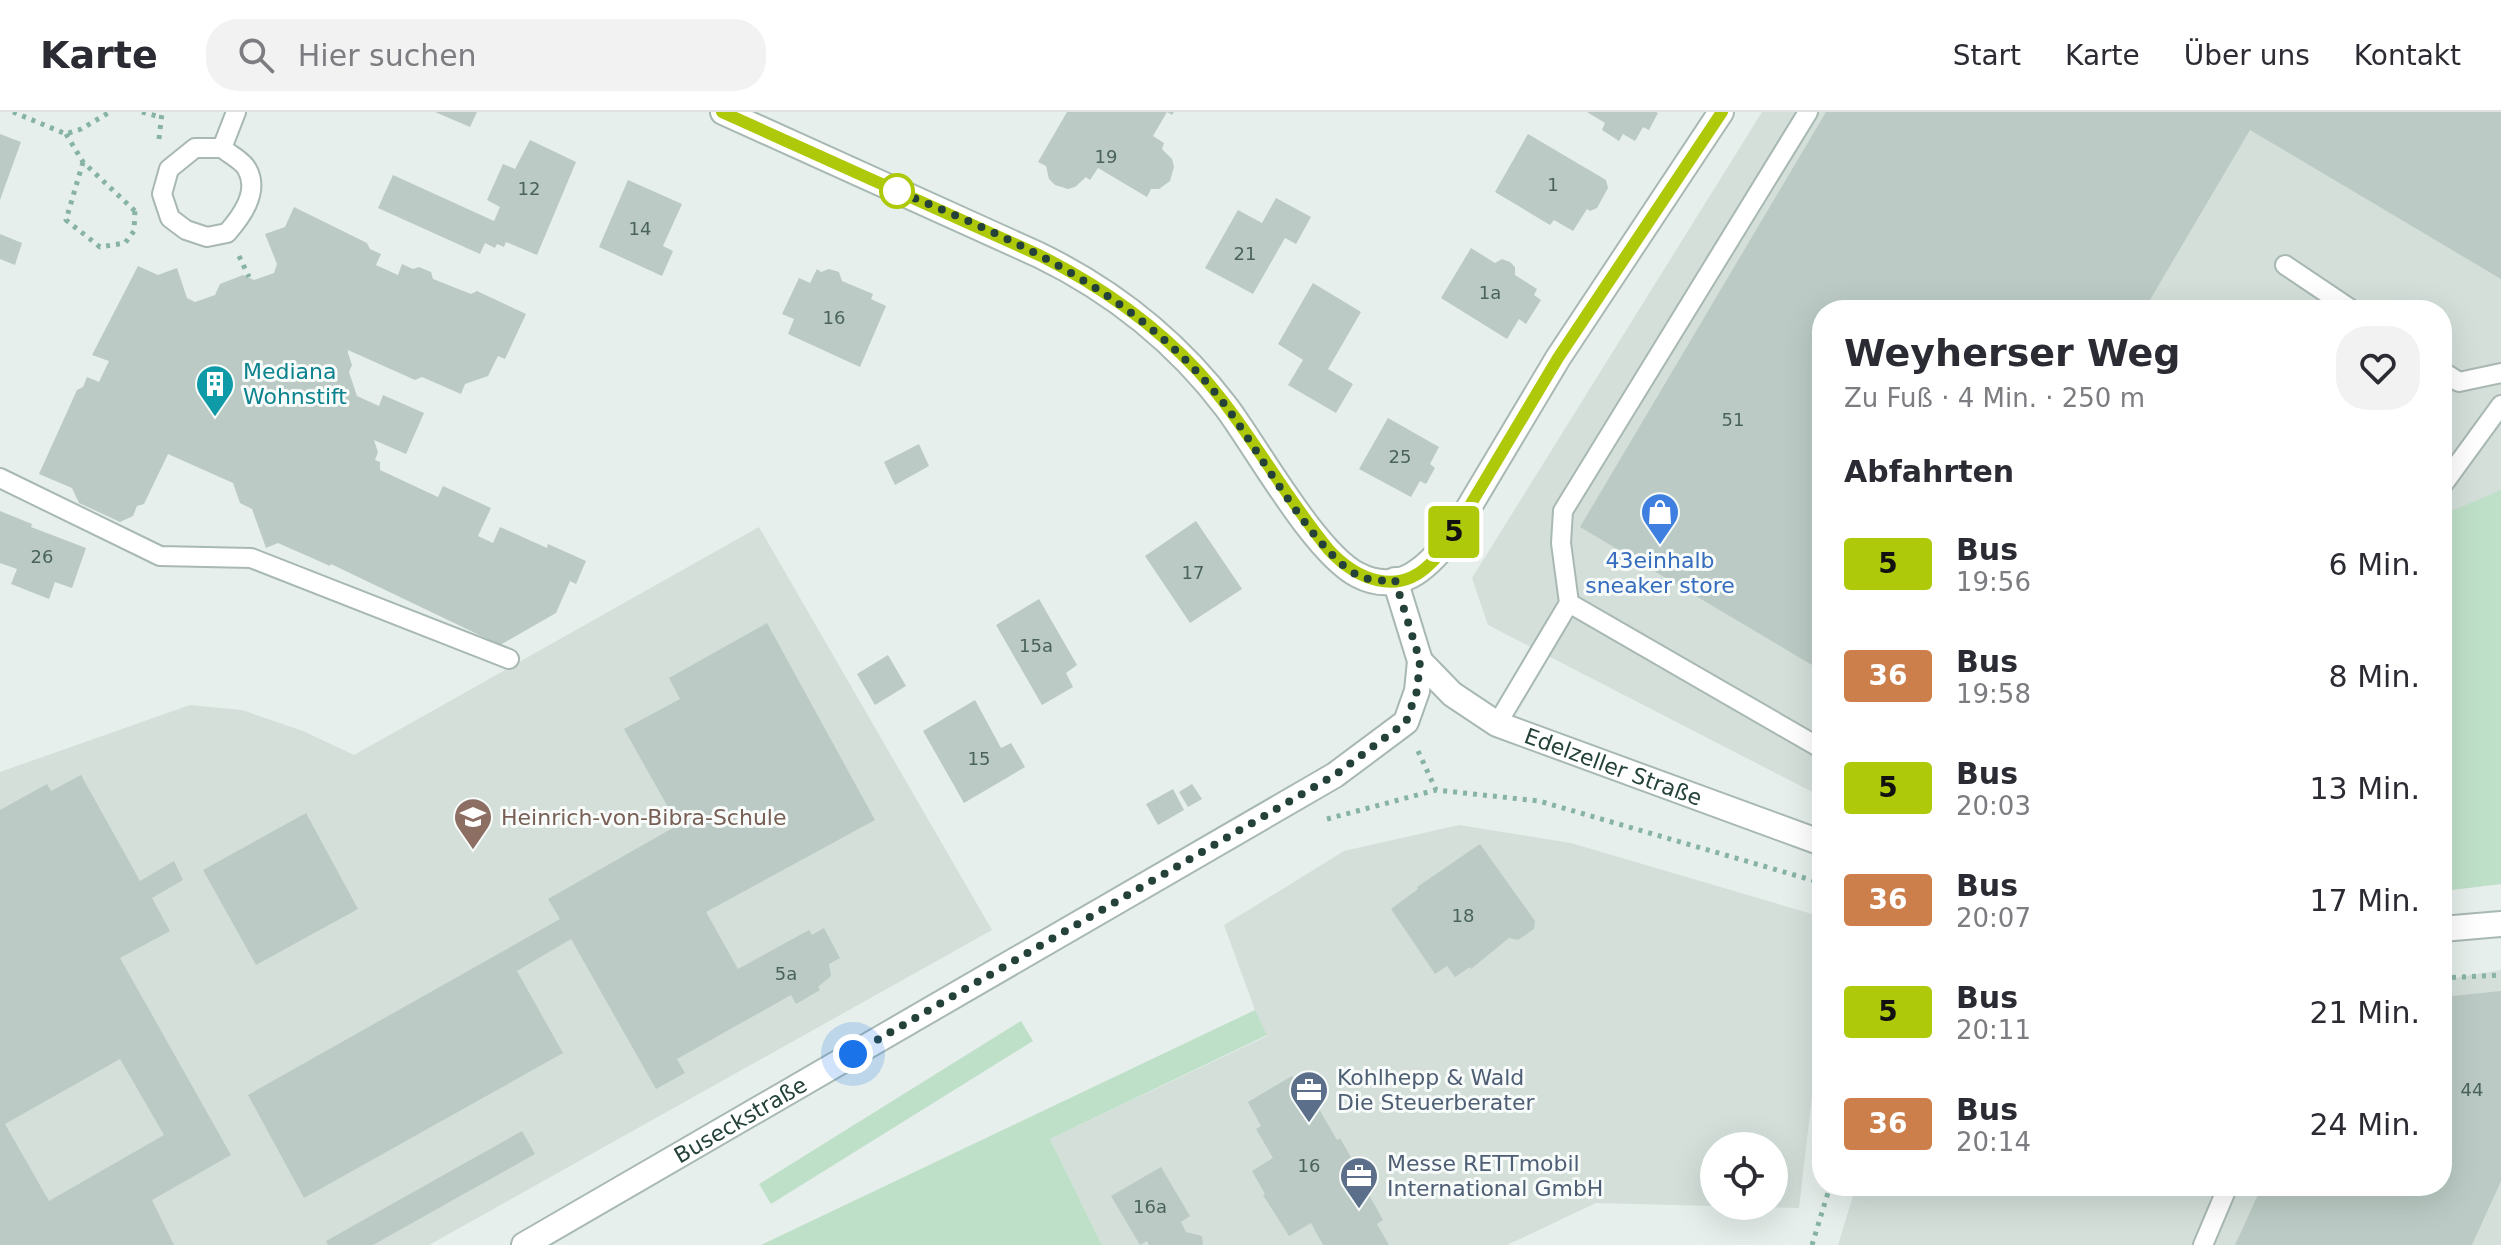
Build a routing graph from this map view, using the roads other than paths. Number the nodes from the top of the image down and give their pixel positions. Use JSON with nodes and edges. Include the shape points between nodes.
{"nodes":[{"id":1,"x":236,"y":112,"type":"edge"},
{"id":2,"x":723,"y":112,"type":"edge"},
{"id":3,"x":1721,"y":112,"type":"edge"},
{"id":4,"x":1808,"y":112,"type":"edge"},
{"id":5,"x":222,"y":148,"type":"junction"},
{"id":6,"x":2285,"y":265,"type":"dead end"},
{"id":7,"x":2337,"y":300,"type":"edge"},
{"id":8,"x":2501,"y":373,"type":"edge"},
{"id":9,"x":2452,"y":377,"type":"edge"},
{"id":10,"x":2501,"y":405,"type":"edge"},
{"id":11,"x":2452,"y":472,"type":"edge"},
{"id":12,"x":0,"y":478,"type":"edge"},
{"id":13,"x":1395,"y":580,"type":"junction"},
{"id":14,"x":1569,"y":603,"type":"junction"},
{"id":15,"x":509,"y":659,"type":"dead end"},
{"id":16,"x":1420,"y":661,"type":"junction"},
{"id":17,"x":1497,"y":724,"type":"junction"},
{"id":18,"x":1812,"y":743,"type":"edge"},
{"id":19,"x":1812,"y":839,"type":"edge"},
{"id":20,"x":2501,"y":924,"type":"edge"},
{"id":21,"x":2452,"y":928,"type":"edge"},
{"id":22,"x":2224,"y":1196,"type":"edge"},
{"id":23,"x":524,"y":1245,"type":"edge"},
{"id":24,"x":2203,"y":1245,"type":"edge"}],
"edges":[{"from":1,"to":5,"type":"lane"},
{"from":2,"to":13,"type":"street","via":[[1051,261],[1119,303],[1198,372],[1343,565],[1376,581]]},
{"from":3,"to":13,"type":"street","via":[[1558,358],[1450,539],[1414,577]]},
{"from":4,"to":14,"type":"lane","via":[[1563,511],[1561,543]]},
{"from":5,"to":5,"type":"lane","via":[[195,148],[169,169],[162,194],[170,218],[207,237],[227,233],[252,192],[247,169]]},
{"from":6,"to":7,"type":"lane"},
{"from":8,"to":9,"type":"lane","via":[[2459,382]]},
{"from":10,"to":11,"type":"lane"},
{"from":12,"to":15,"type":"lane","via":[[160,556],[251,558]]},
{"from":13,"to":16,"type":"street","name":"Buseckstraße"},
{"from":14,"to":17,"type":"lane"},
{"from":14,"to":18,"type":"lane"},
{"from":16,"to":17,"type":"street","name":"Edelzeller Straße","via":[[1452,694]]},
{"from":16,"to":23,"type":"street","name":"Buseckstraße","via":[[1406,722],[1335,775]]},
{"from":17,"to":19,"type":"street","name":"Edelzeller Straße"},
{"from":20,"to":21,"type":"street"},
{"from":22,"to":24,"type":"lane"}]}
